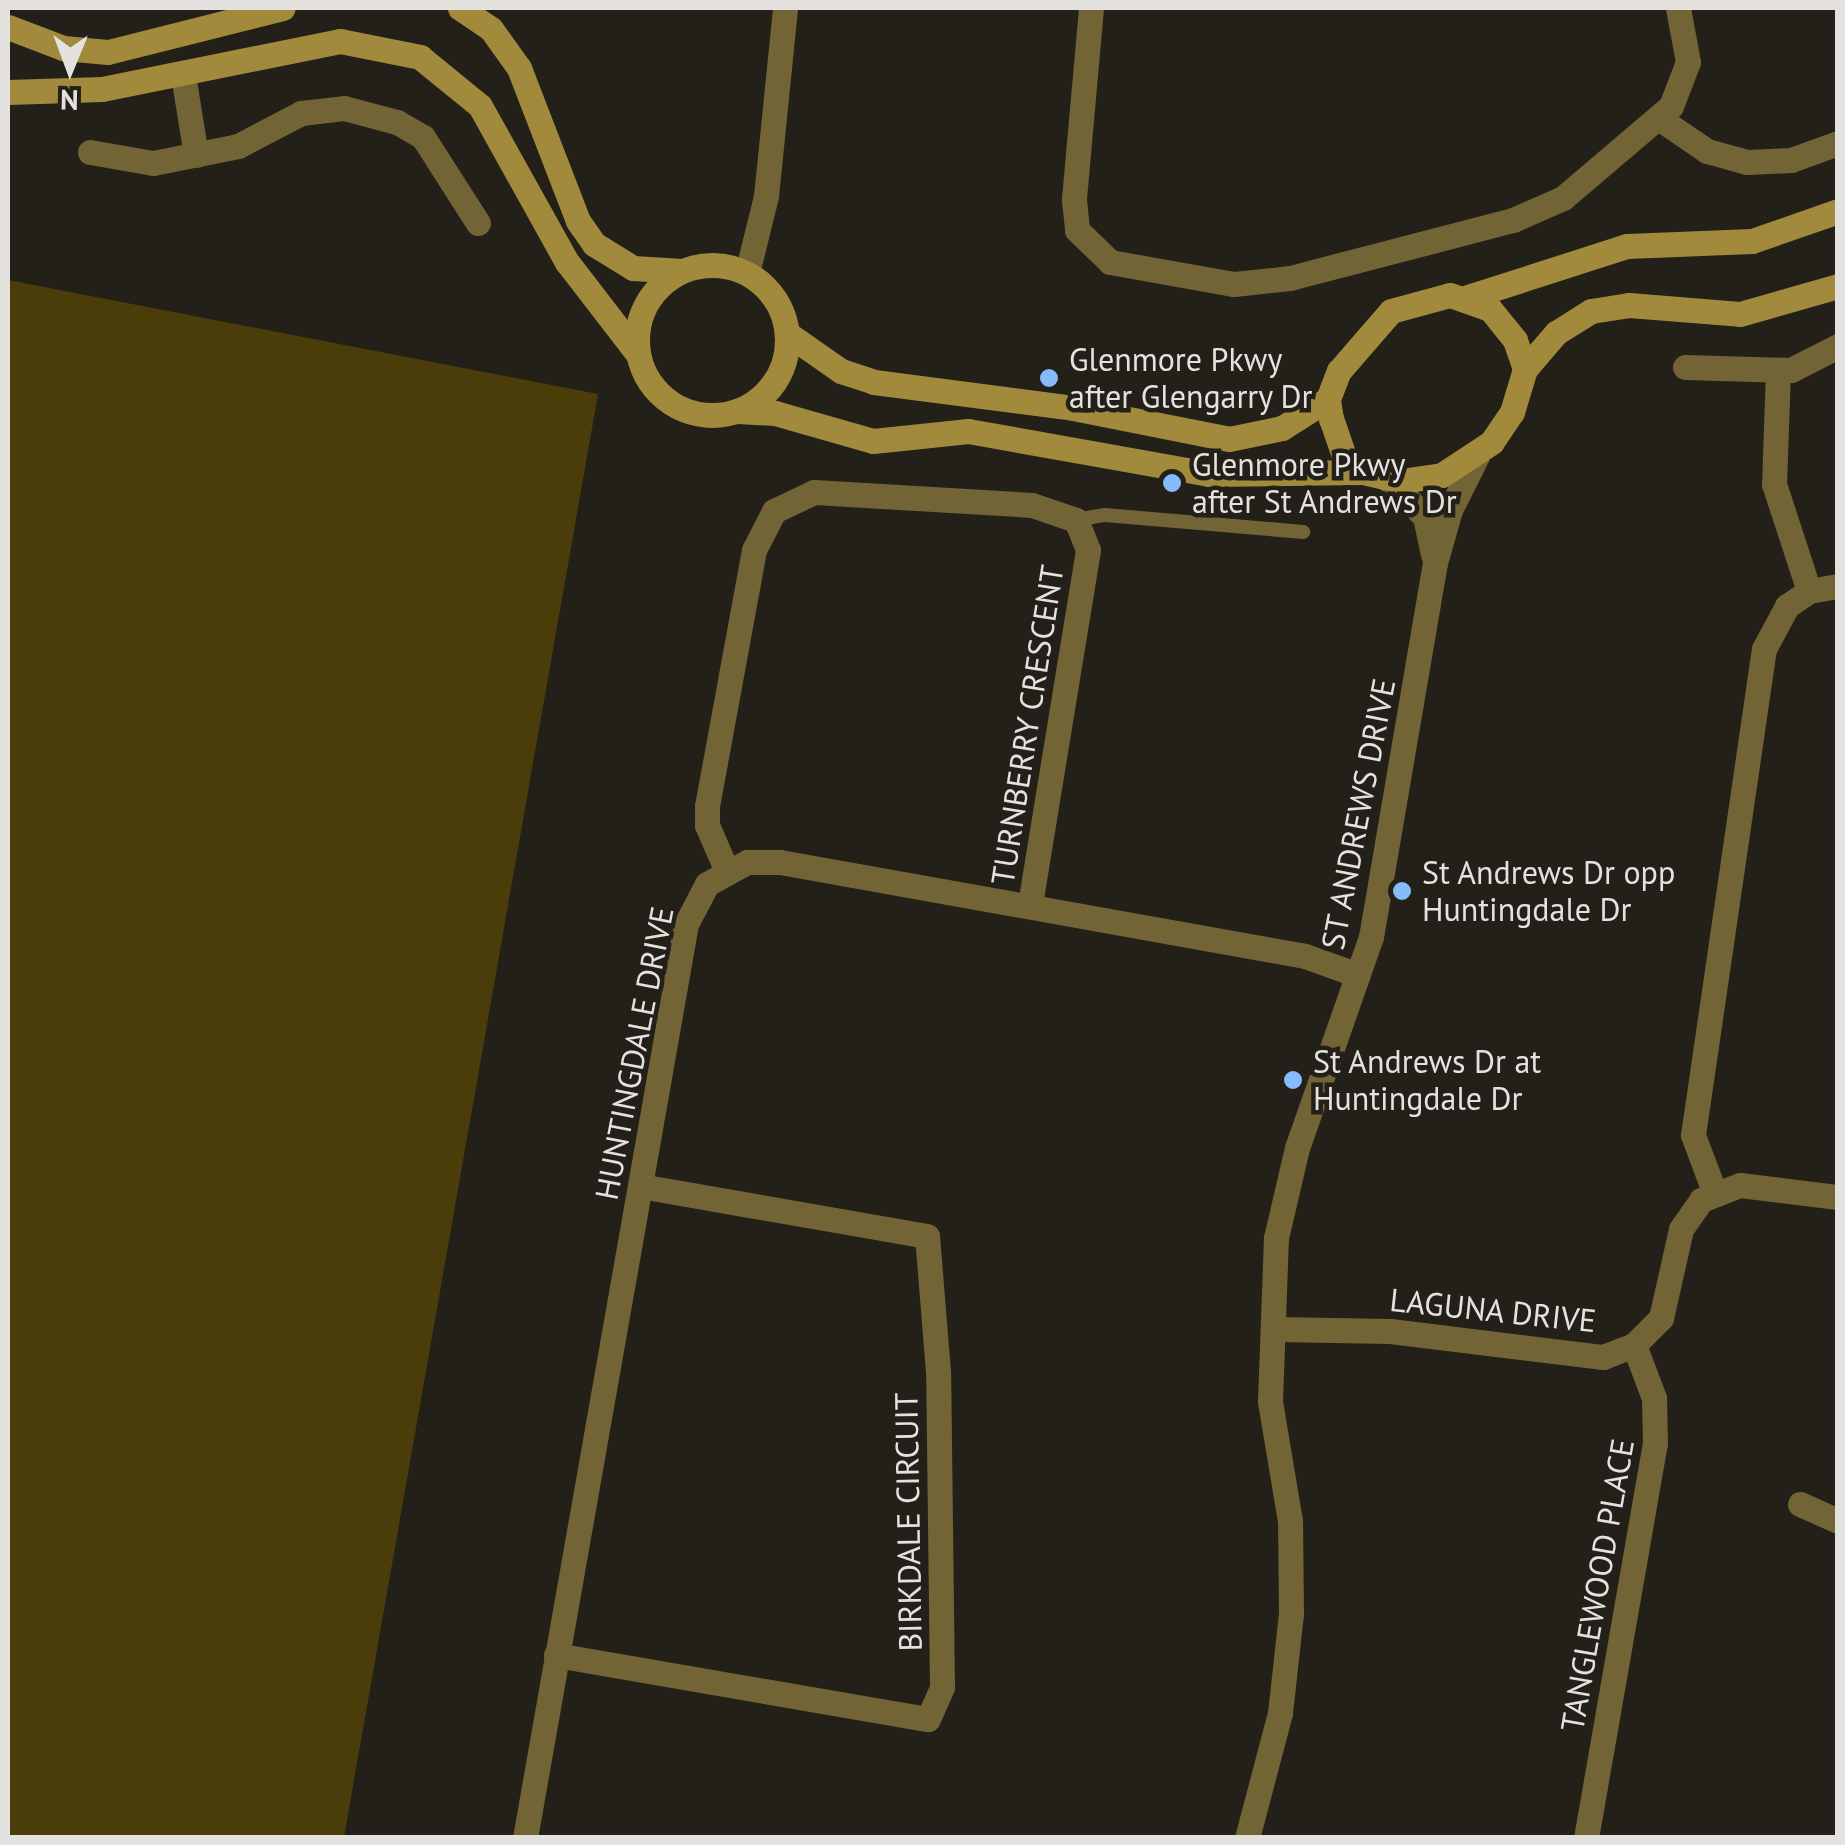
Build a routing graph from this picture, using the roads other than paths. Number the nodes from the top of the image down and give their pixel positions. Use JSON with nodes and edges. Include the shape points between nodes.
{"nodes":[{"id":1,"x":283,"y":8,"type":"edge"},
{"id":2,"x":460,"y":8,"type":"edge"},
{"id":3,"x":785,"y":8,"type":"edge"},
{"id":4,"x":1091,"y":8,"type":"edge"},
{"id":5,"x":1678,"y":8,"type":"edge"},
{"id":6,"x":8,"y":28,"type":"edge"},
{"id":7,"x":183,"y":75,"type":"junction"},
{"id":8,"x":8,"y":92,"type":"edge"},
{"id":9,"x":1660,"y":119,"type":"junction"},
{"id":10,"x":1838,"y":143,"type":"edge"},
{"id":11,"x":90,"y":152,"type":"dead end"},
{"id":12,"x":196,"y":155,"type":"junction"},
{"id":13,"x":1838,"y":212,"type":"edge"},
{"id":14,"x":478,"y":223,"type":"dead end"},
{"id":15,"x":685,"y":271,"type":"junction"},
{"id":16,"x":747,"y":273,"type":"junction"},
{"id":17,"x":1838,"y":286,"type":"edge"},
{"id":18,"x":1468,"y":297,"type":"junction"},
{"id":19,"x":788,"y":334,"type":"junction"},
{"id":20,"x":1838,"y":346,"type":"edge"},
{"id":21,"x":637,"y":353,"type":"junction"},
{"id":22,"x":1685,"y":367,"type":"dead end"},
{"id":23,"x":1525,"y":369,"type":"junction"},
{"id":24,"x":1778,"y":371,"type":"junction"},
{"id":25,"x":1328,"y":399,"type":"junction"},
{"id":26,"x":737,"y":411,"type":"junction"},
{"id":27,"x":1478,"y":454,"type":"junction"},
{"id":28,"x":1363,"y":472,"type":"junction"},
{"id":29,"x":1389,"y":480,"type":"junction"},
{"id":30,"x":1076,"y":520,"type":"junction"},
{"id":31,"x":1303,"y":532,"type":"dead end"},
{"id":32,"x":1435,"y":564,"type":"junction"},
{"id":33,"x":1838,"y":586,"type":"edge"},
{"id":34,"x":1809,"y":591,"type":"junction"},
{"id":35,"x":726,"y":869,"type":"junction"},
{"id":36,"x":1030,"y":906,"type":"junction"},
{"id":37,"x":1358,"y":975,"type":"junction"},
{"id":38,"x":640,"y":1186,"type":"junction"},
{"id":39,"x":1714,"y":1192,"type":"junction"},
{"id":40,"x":1838,"y":1197,"type":"edge"},
{"id":41,"x":1276,"y":1329,"type":"junction"},
{"id":42,"x":1634,"y":1345,"type":"junction"},
{"id":43,"x":1800,"y":1504,"type":"dead end"},
{"id":44,"x":1838,"y":1521,"type":"edge"},
{"id":45,"x":556,"y":1655,"type":"junction"},
{"id":46,"x":525,"y":1838,"type":"edge"},
{"id":47,"x":1247,"y":1838,"type":"edge"},
{"id":48,"x":1586,"y":1838,"type":"edge"}],
"edges":[{"from":1,"to":6,"type":"main road","via":[[108,52],[63,48]]},
{"from":2,"to":15,"type":"main road","via":[[491,30],[519,68],[578,221],[594,244],[633,268]]},
{"from":3,"to":16,"type":"street","via":[[766,196]]},
{"from":4,"to":9,"type":"street","via":[[1074,220],[1090,249],[1126,266],[1218,283],[1270,282],[1513,220],[1563,198]]},
{"from":5,"to":9,"type":"street","via":[[1688,62],[1678,95]]},
{"from":7,"to":8,"type":"main road","via":[[81,92]]},
{"from":7,"to":12,"type":"street"},
{"from":7,"to":21,"type":"main road","via":[[340,41],[402,50],[441,68],[480,106],[566,262]]},
{"from":9,"to":10,"type":"street","via":[[1707,152],[1747,162],[1791,160]]},
{"from":11,"to":12,"type":"street","via":[[141,164]]},
{"from":12,"to":14,"type":"street","via":[[251,142],[300,113],[344,108],[397,122],[423,137]]},
{"from":13,"to":18,"type":"main road","via":[[1752,241],[1626,246]]},
{"from":15,"to":16,"type":"main road","via":[[728,266]]},
{"from":15,"to":21,"type":"main road","via":[[652,294],[639,322]]},
{"from":16,"to":19,"type":"main road","via":[[776,298]]},
{"from":17,"to":23,"type":"main road","via":[[1740,314],[1629,305],[1591,311],[1556,333]]},
{"from":18,"to":23,"type":"main road","via":[[1500,318]]},
{"from":18,"to":25,"type":"main road","via":[[1426,297],[1391,312],[1355,346]]},
{"from":19,"to":25,"type":"main road","via":[[861,379],[1229,438],[1282,428]]},
{"from":19,"to":26,"type":"main road","via":[[779,375]]},
{"from":20,"to":24,"type":"street"},
{"from":21,"to":26,"type":"main road","via":[[644,373],[671,403],[710,415]]},
{"from":22,"to":24,"type":"street"},
{"from":23,"to":27,"type":"main road","via":[[1512,412]]},
{"from":24,"to":34,"type":"street","via":[[1774,484]]},
{"from":25,"to":28,"type":"main road","via":[[1339,446]]},
{"from":26,"to":28,"type":"main road","via":[[775,413],[873,442],[968,431],[1209,474]]},
{"from":27,"to":29,"type":"main road","via":[[1430,479]]},
{"from":27,"to":32,"type":"street","name":"ST ANDREWS DRIVE","via":[[1450,510]]},
{"from":28,"to":29,"type":"main road"},
{"from":29,"to":32,"type":"street","name":"ST ANDREWS DRIVE","via":[[1425,517]]},
{"from":30,"to":31,"type":"lane","via":[[1105,514]]},
{"from":30,"to":35,"type":"street","name":"TURNBERRY CRESCENT","via":[[1032,505],[814,492],[774,510],[754,550],[707,806],[707,825]]},
{"from":30,"to":36,"type":"street","name":"TURNBERRY CRESCENT","via":[[1086,534],[1088,564]]},
{"from":32,"to":37,"type":"street","name":"ST ANDREWS DRIVE","via":[[1383,880]]},
{"from":33,"to":34,"type":"street"},
{"from":34,"to":39,"type":"street","via":[[1777,617],[1764,649],[1694,1135]]},
{"from":35,"to":36,"type":"street","via":[[780,862]]},
{"from":35,"to":38,"type":"street","name":"HUNTINGDALE DRIVE","via":[[700,894],[686,924]]},
{"from":36,"to":37,"type":"street","via":[[1304,956]]},
{"from":37,"to":41,"type":"street","name":"ST ANDREWS DRIVE","via":[[1285,1190],[1273,1262]]},
{"from":38,"to":45,"type":"street","name":"HUNTINGDALE DRIVE"},
{"from":38,"to":45,"type":"street","name":"BIRKDALE CIRCUIT","via":[[927,1236],[938,1372],[942,1687],[928,1719]]},
{"from":39,"to":40,"type":"street","via":[[1740,1185]]},
{"from":39,"to":42,"type":"street","name":"LAGUNA DRIVE","via":[[1693,1207],[1681,1230],[1666,1306]]},
{"from":41,"to":42,"type":"street","name":"LAGUNA DRIVE","via":[[1390,1331],[1588,1357]]},
{"from":41,"to":47,"type":"street","name":"ST ANDREWS DRIVE","via":[[1270,1401],[1290,1521],[1291,1612],[1280,1713]]},
{"from":42,"to":48,"type":"street","name":"TANGLEWOOD PLACE","via":[[1656,1430]]},
{"from":43,"to":44,"type":"street"},
{"from":45,"to":46,"type":"street","name":"HUNTINGDALE DRIVE"}]}
